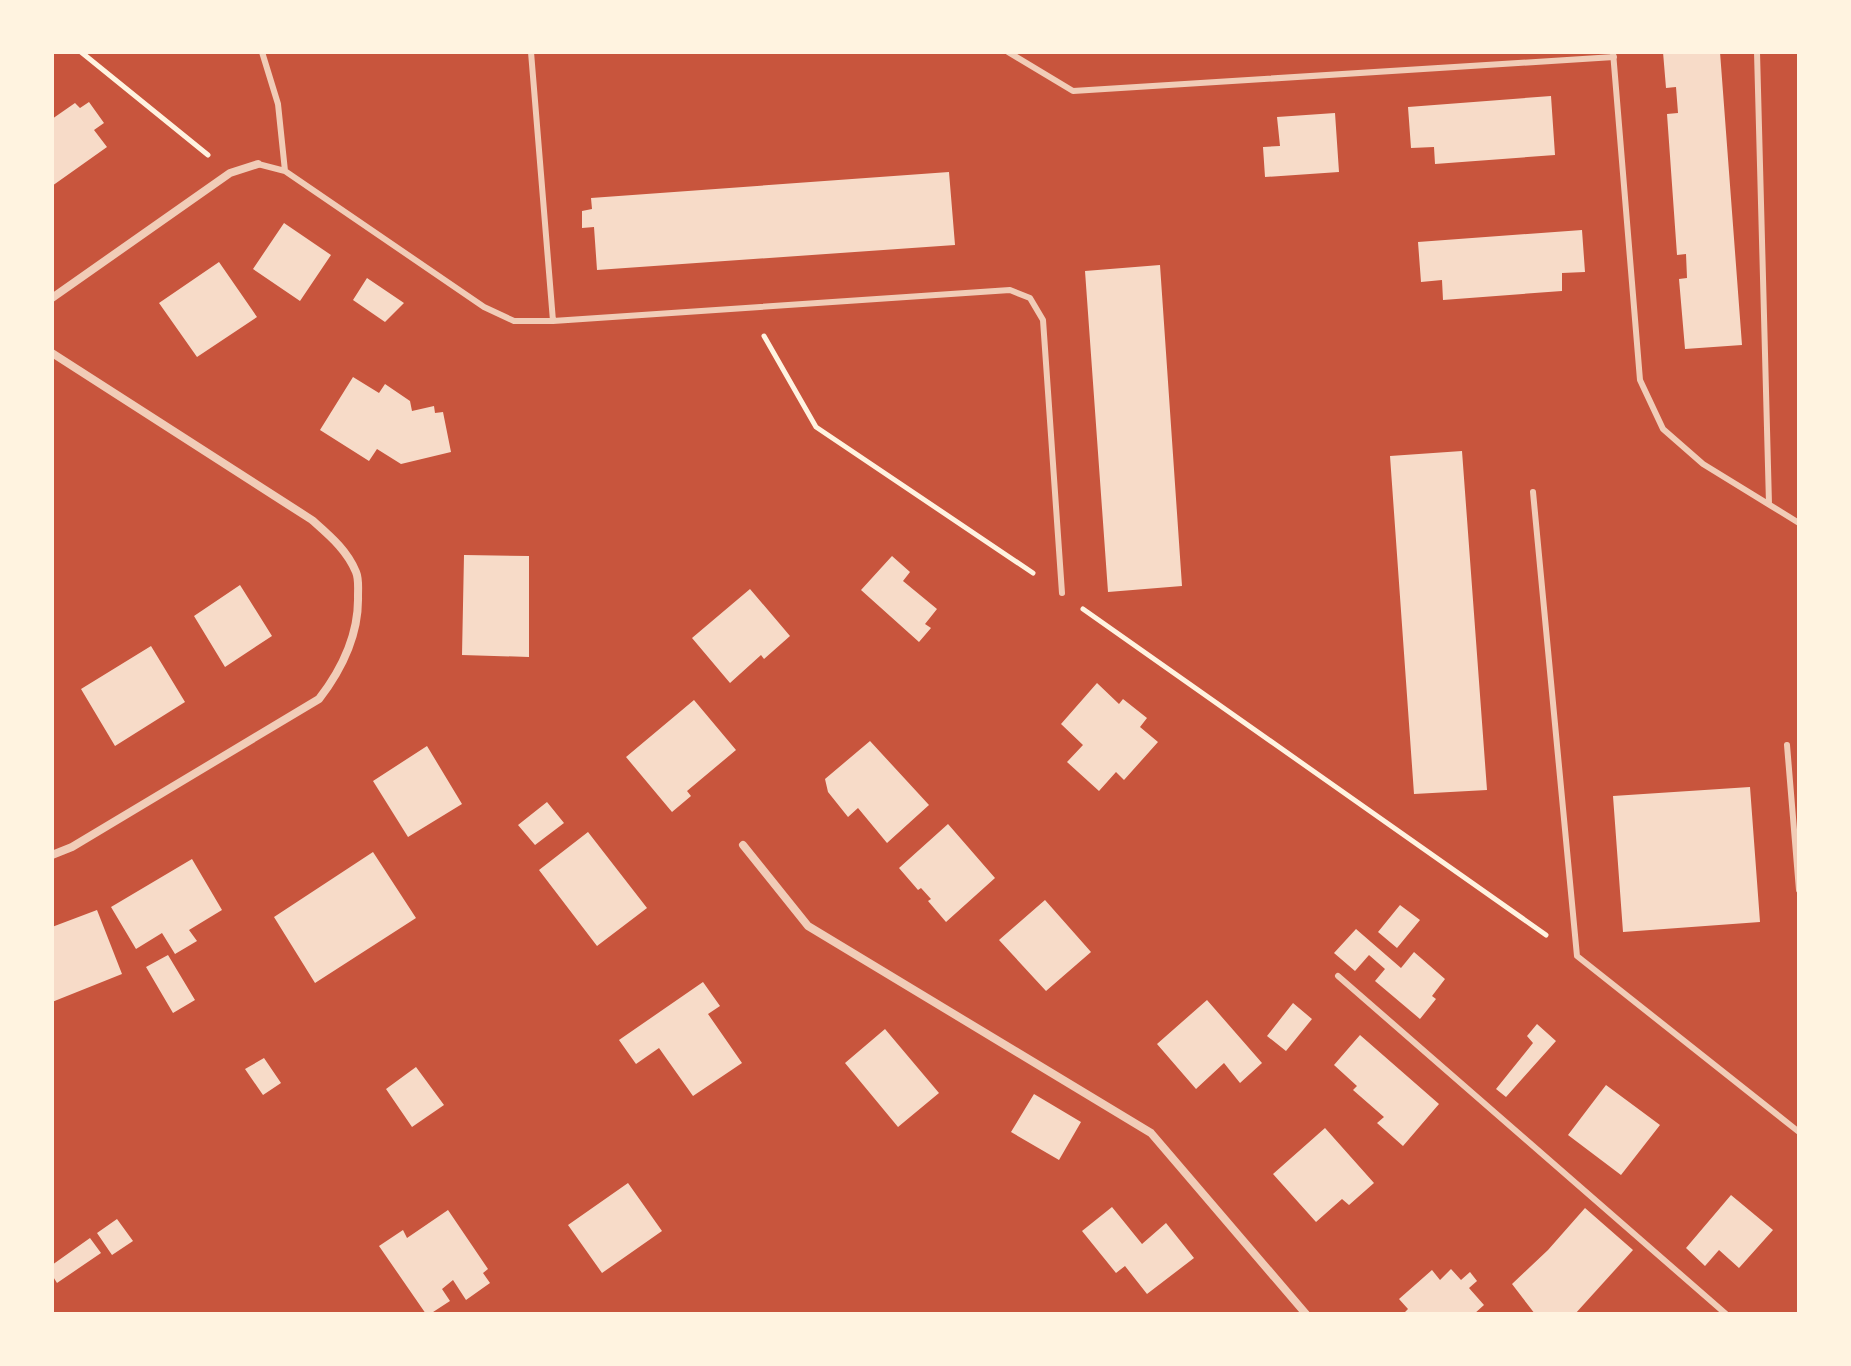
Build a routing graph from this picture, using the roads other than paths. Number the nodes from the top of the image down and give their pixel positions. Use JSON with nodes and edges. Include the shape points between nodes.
{"nodes":[{"id":1,"x":262,"y":52,"type":"edge"},
{"id":2,"x":531,"y":52,"type":"edge"},
{"id":3,"x":1008,"y":52,"type":"edge"},
{"id":4,"x":1757,"y":52,"type":"edge"},
{"id":5,"x":1613,"y":54,"type":"edge"},
{"id":6,"x":258,"y":164,"type":"joint"},
{"id":7,"x":285,"y":171,"type":"junction"},
{"id":8,"x":52,"y":298,"type":"edge"},
{"id":9,"x":553,"y":321,"type":"junction"},
{"id":10,"x":52,"y":353,"type":"edge"},
{"id":11,"x":1533,"y":492,"type":"dead end"},
{"id":12,"x":1769,"y":505,"type":"junction"},
{"id":13,"x":1799,"y":523,"type":"edge"},
{"id":14,"x":1062,"y":593,"type":"road end"},
{"id":15,"x":1787,"y":745,"type":"dead end"},
{"id":16,"x":743,"y":845,"type":"dead end"},
{"id":17,"x":52,"y":855,"type":"edge"},
{"id":18,"x":1799,"y":890,"type":"edge"},
{"id":19,"x":1338,"y":976,"type":"dead end"},
{"id":20,"x":1799,"y":1132,"type":"edge"},
{"id":21,"x":1306,"y":1314,"type":"edge"},
{"id":22,"x":1726,"y":1314,"type":"edge"}],
"edges":[{"from":1,"to":7,"type":"lane","via":[[278,104]]},
{"from":2,"to":9,"type":"lane"},
{"from":3,"to":5,"type":"lane","via":[[1073,91]]},
{"from":4,"to":12,"type":"lane"},
{"from":5,"to":12,"type":"lane","via":[[1640,380],[1663,429],[1703,464]]},
{"from":6,"to":7,"type":"lane"},
{"from":6,"to":8,"type":"street","via":[[230,173]]},
{"from":7,"to":9,"type":"lane","via":[[484,307],[514,321]]},
{"from":9,"to":14,"type":"lane","via":[[1010,290],[1030,298],[1043,320]]},
{"from":10,"to":17,"type":"street","via":[[312,520],[342,547],[358,575],[359,611],[339,672],[319,699]]},
{"from":11,"to":20,"type":"lane","via":[[1577,956]]},
{"from":12,"to":13,"type":"lane"},
{"from":15,"to":18,"type":"lane"},
{"from":16,"to":21,"type":"street","via":[[808,926],[1151,1133]]},
{"from":19,"to":22,"type":"lane"}]}
